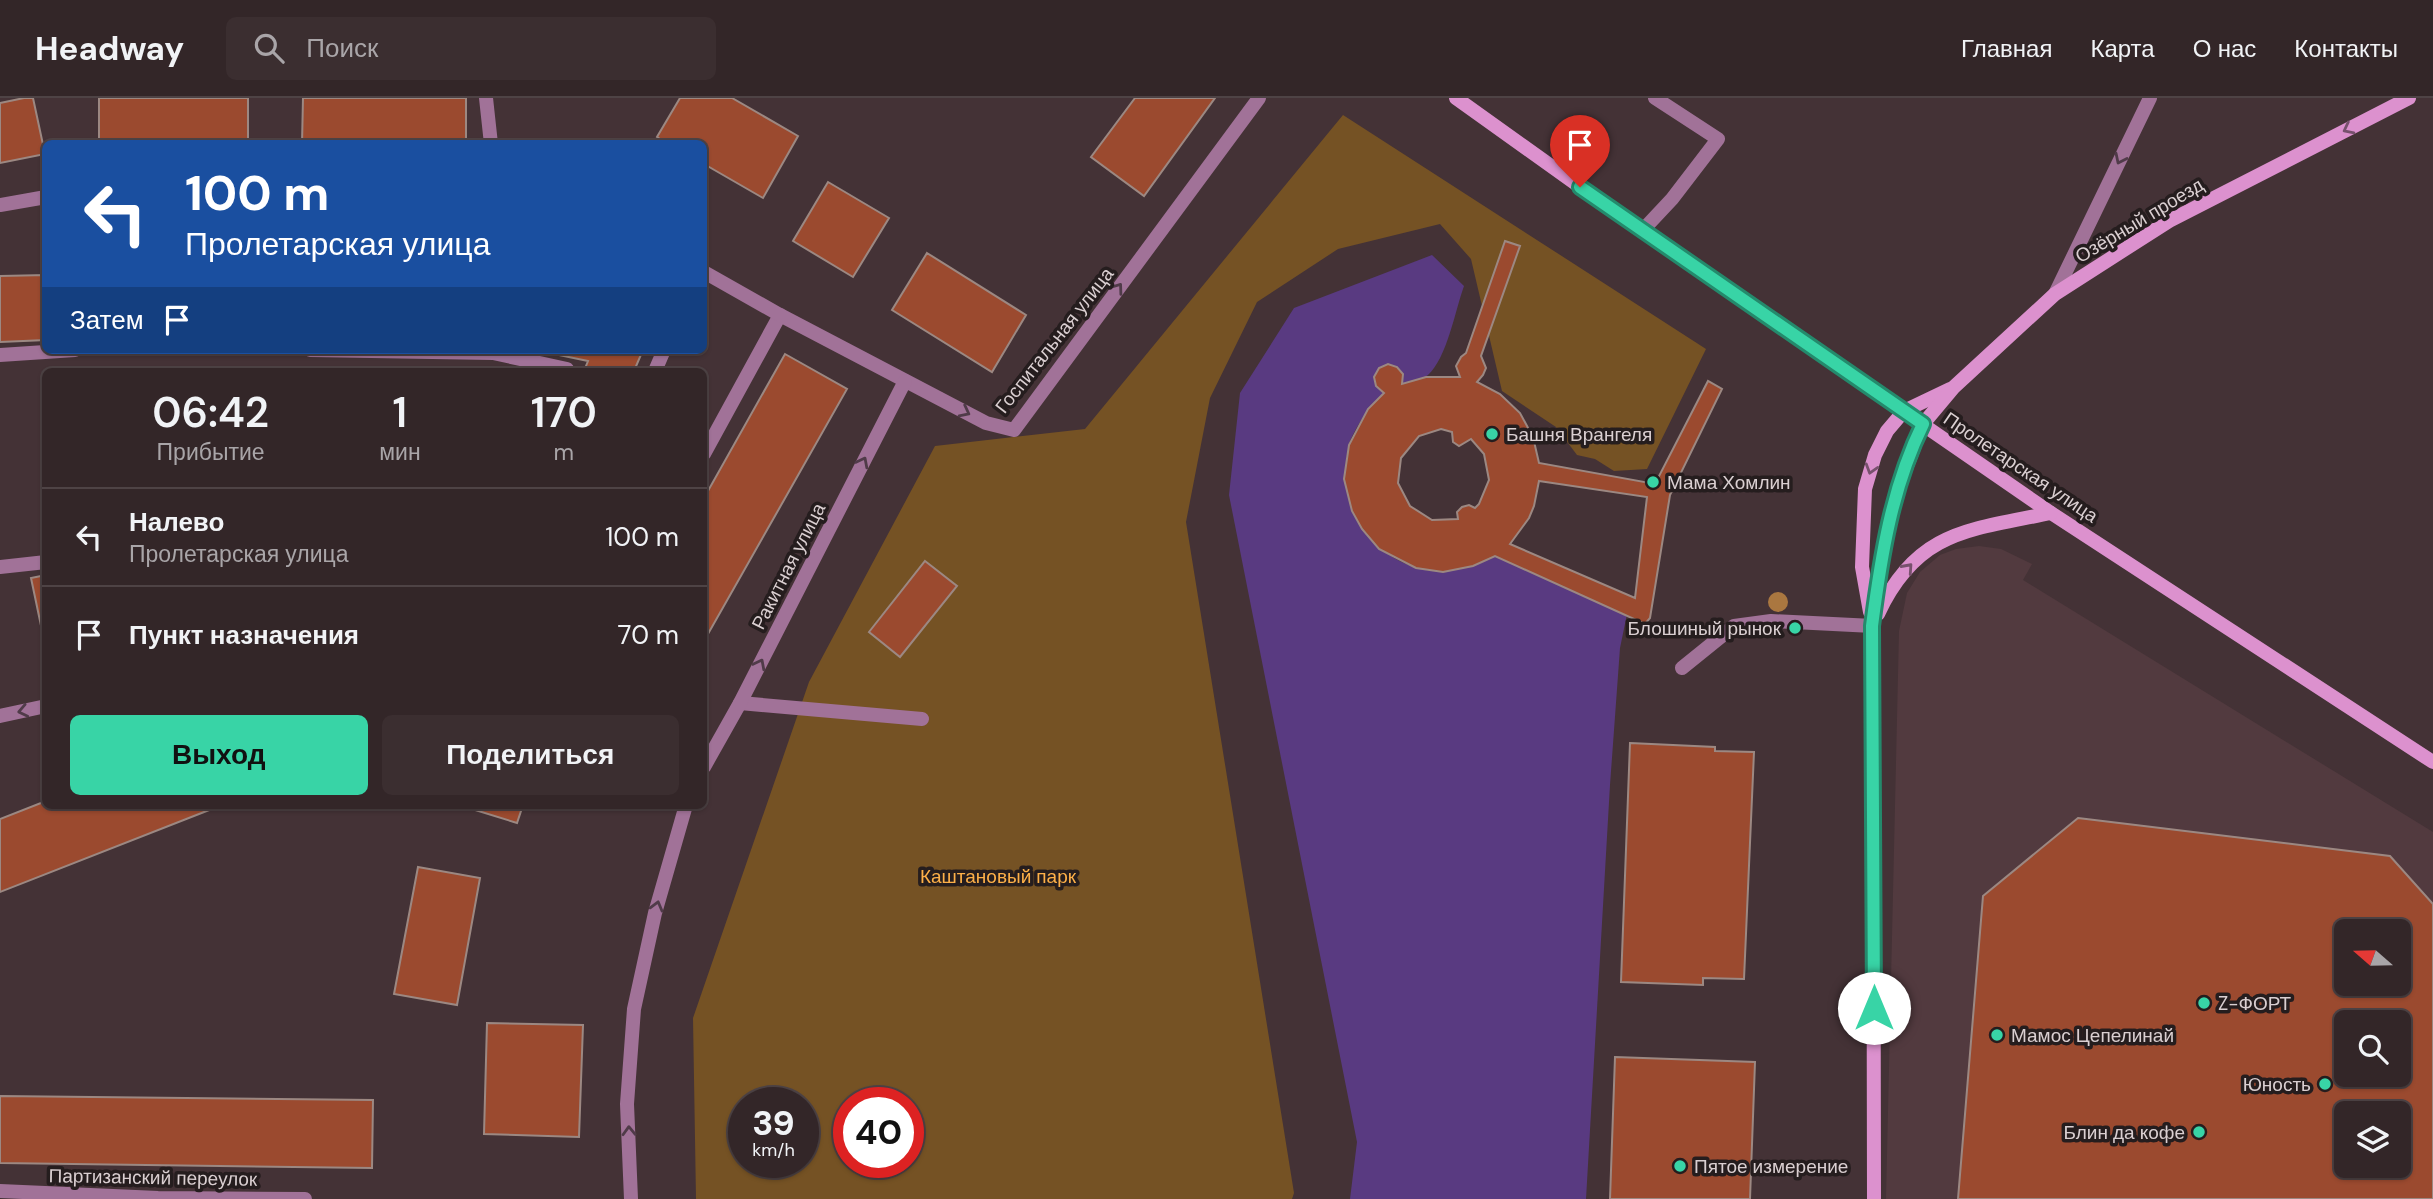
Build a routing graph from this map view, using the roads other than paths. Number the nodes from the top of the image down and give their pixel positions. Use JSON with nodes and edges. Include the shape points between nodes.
{"nodes":[{"id":1,"x":486,"y":98,"type":"edge"},
{"id":2,"x":1259,"y":98,"type":"edge"},
{"id":3,"x":1456,"y":98,"type":"edge"},
{"id":4,"x":1655,"y":98,"type":"edge"},
{"id":5,"x":2150,"y":98,"type":"edge"},
{"id":6,"x":2409,"y":98,"type":"edge"},
{"id":7,"x":491,"y":140,"type":"edge"},
{"id":8,"x":42,"y":198,"type":"edge"},
{"id":9,"x":0,"y":205,"type":"edge"},
{"id":10,"x":1642,"y":231,"type":"junction"},
{"id":11,"x":707,"y":274,"type":"edge"},
{"id":12,"x":2054,"y":294,"type":"junction"},
{"id":13,"x":780,"y":315,"type":"junction"},
{"id":14,"x":42,"y":352,"type":"edge"},
{"id":15,"x":498,"y":354,"type":"edge"},
{"id":16,"x":0,"y":355,"type":"edge"},
{"id":17,"x":562,"y":368,"type":"edge"},
{"id":18,"x":905,"y":382,"type":"junction"},
{"id":19,"x":1954,"y":387,"type":"junction"},
{"id":20,"x":1904,"y":411,"type":"junction"},
{"id":21,"x":1923,"y":424,"type":"junction"},
{"id":22,"x":707,"y":449,"type":"edge"},
{"id":23,"x":2051,"y":513,"type":"junction"},
{"id":24,"x":42,"y":562,"type":"edge"},
{"id":25,"x":0,"y":566,"type":"edge"},
{"id":26,"x":1872,"y":626,"type":"junction"},
{"id":27,"x":1682,"y":668,"type":"dead end"},
{"id":28,"x":740,"y":703,"type":"junction"},
{"id":29,"x":42,"y":707,"type":"edge"},
{"id":30,"x":0,"y":716,"type":"edge"},
{"id":31,"x":922,"y":719,"type":"dead end"},
{"id":32,"x":707,"y":762,"type":"edge"},
{"id":33,"x":2433,"y":762,"type":"edge"},
{"id":34,"x":685,"y":809,"type":"edge"},
{"id":35,"x":0,"y":1191,"type":"edge"},
{"id":36,"x":305,"y":1199,"type":"edge"},
{"id":37,"x":631,"y":1199,"type":"edge"},
{"id":38,"x":1874,"y":1199,"type":"edge"}],
"edges":[{"from":1,"to":7,"type":"street"},
{"from":18,"to":2,"type":"street","name":"Госпитальная улица","one_way":true,"via":[[986,423],[1014,430]]},
{"from":3,"to":10,"type":"main road","name":"Пролетарская улица"},
{"from":4,"to":10,"type":"street","via":[[1718,139]]},
{"from":5,"to":12,"type":"street","one_way":true},
{"from":6,"to":12,"type":"main road","name":"Озёрный проезд","one_way":true,"via":[[2169,221]]},
{"from":8,"to":9,"type":"street"},
{"from":10,"to":20,"type":"main road","name":"Пролетарская улица"},
{"from":11,"to":13,"type":"street","name":"Госпитальная улица"},
{"from":12,"to":19,"type":"main road","name":"Озёрный проезд"},
{"from":13,"to":18,"type":"street","name":"Госпитальная улица"},
{"from":13,"to":22,"type":"street"},
{"from":14,"to":16,"type":"street"},
{"from":15,"to":17,"type":"street"},
{"from":28,"to":18,"type":"street","name":"Ракитная улица","one_way":true},
{"from":19,"to":20,"type":"main road"},
{"from":19,"to":21,"type":"main road","name":"Озёрный проезд"},
{"from":20,"to":21,"type":"main road","name":"Пролетарская улица"},
{"from":20,"to":26,"type":"main road","one_way":true,"via":[[1881,443],[1865,489],[1862,568]]},
{"from":21,"to":23,"type":"main road","name":"Пролетарская улица"},
{"from":21,"to":26,"type":"main road","name":"Озёрный проезд","via":[[1894,500]]},
{"from":26,"to":23,"type":"main road","one_way":true,"via":[[1905,570],[1943,539]]},
{"from":23,"to":33,"type":"main road","name":"Пролетарская улица"},
{"from":24,"to":25,"type":"street"},
{"from":26,"to":27,"type":"street","via":[[1771,621],[1734,626]]},
{"from":26,"to":38,"type":"main road"},
{"from":28,"to":31,"type":"street"},
{"from":28,"to":32,"type":"street","name":"Ракитная улица"},
{"from":29,"to":30,"type":"street","one_way":true},
{"from":37,"to":34,"type":"street","one_way":true,"via":[[628,1104],[634,1009]]},
{"from":35,"to":36,"type":"street","name":"Партизанский переулок"}]}
